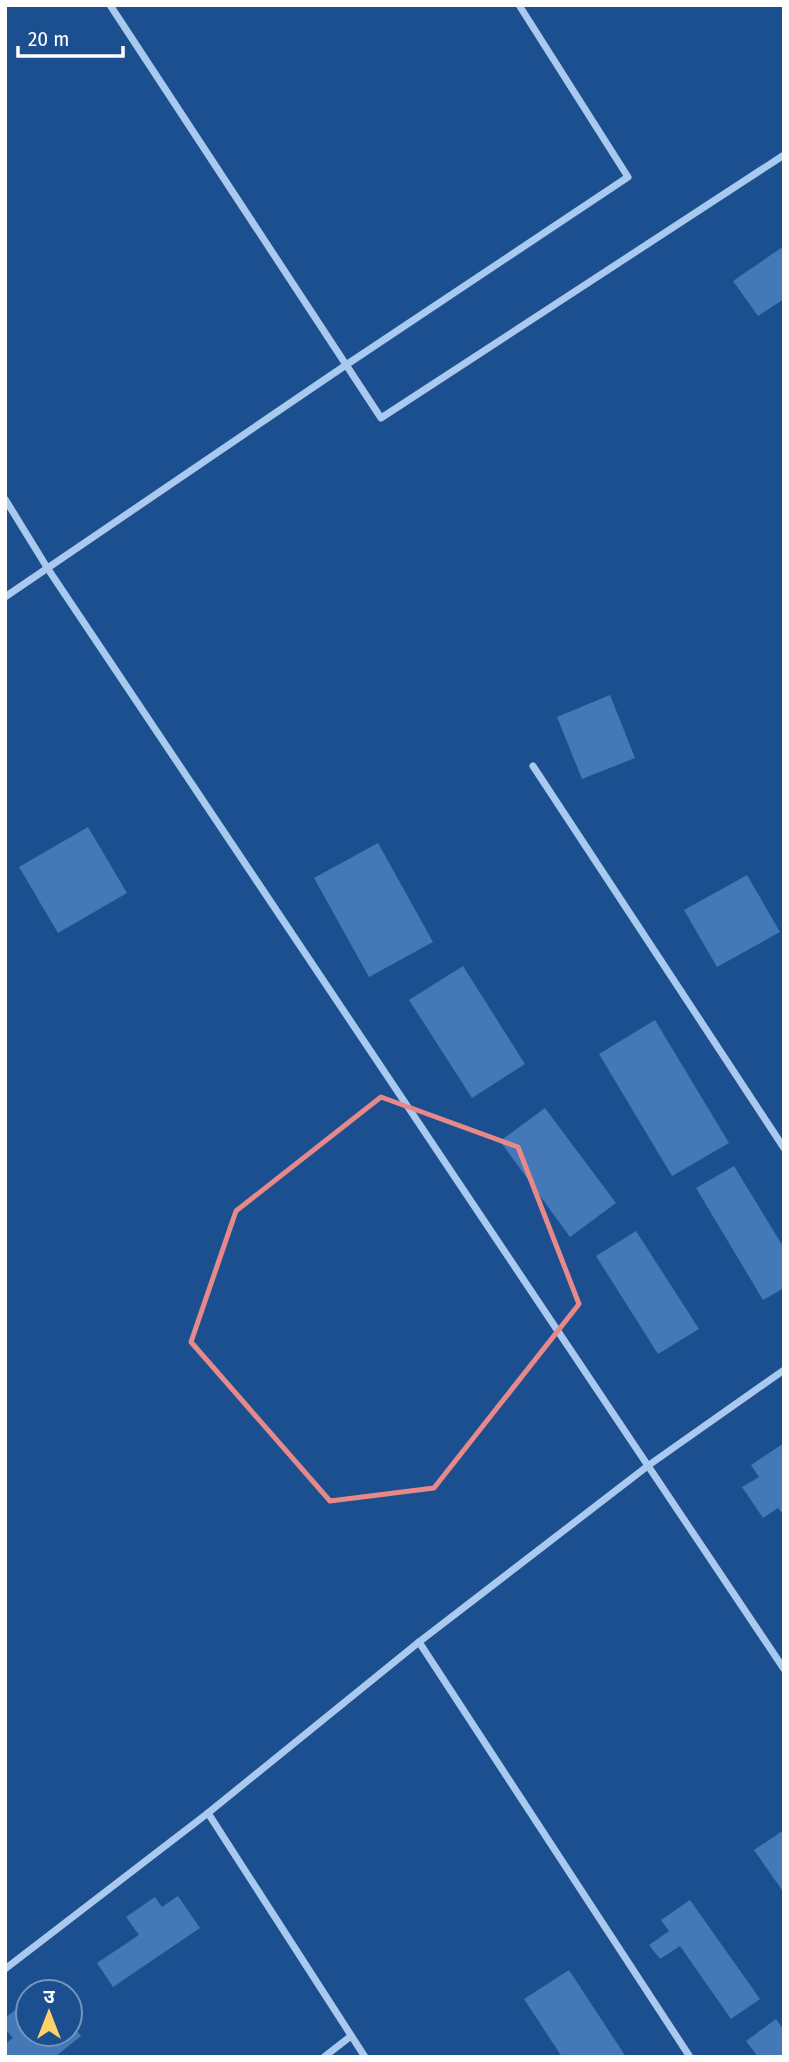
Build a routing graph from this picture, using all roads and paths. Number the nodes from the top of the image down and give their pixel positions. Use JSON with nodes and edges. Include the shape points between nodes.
{"nodes":[{"id":1,"x":110,"y":5,"type":"edge"},
{"id":2,"x":519,"y":5,"type":"edge"},
{"id":3,"x":784,"y":155,"type":"edge"},
{"id":4,"x":346,"y":365,"type":"junction"},
{"id":5,"x":5,"y":499,"type":"edge"},
{"id":6,"x":48,"y":569,"type":"junction"},
{"id":7,"x":5,"y":597,"type":"edge"},
{"id":8,"x":533,"y":766,"type":"dead end"},
{"id":9,"x":784,"y":1148,"type":"edge"},
{"id":10,"x":784,"y":1370,"type":"edge"},
{"id":11,"x":649,"y":1465,"type":"junction"},
{"id":12,"x":419,"y":1642,"type":"junction"},
{"id":13,"x":784,"y":1669,"type":"edge"},
{"id":14,"x":208,"y":1813,"type":"junction"},
{"id":15,"x":5,"y":1969,"type":"edge"},
{"id":16,"x":351,"y":2036,"type":"junction"},
{"id":17,"x":324,"y":2057,"type":"edge"},
{"id":18,"x":365,"y":2057,"type":"edge"},
{"id":19,"x":690,"y":2057,"type":"edge"}],
"edges":[{"from":1,"to":4,"type":"street"},
{"from":2,"to":4,"type":"street","via":[[628,177]]},
{"from":3,"to":4,"type":"street","via":[[381,418]]},
{"from":4,"to":6,"type":"street"},
{"from":5,"to":6,"type":"street"},
{"from":6,"to":7,"type":"street"},
{"from":6,"to":11,"type":"street"},
{"from":8,"to":9,"type":"street"},
{"from":10,"to":11,"type":"street"},
{"from":11,"to":12,"type":"street"},
{"from":11,"to":13,"type":"street"},
{"from":12,"to":14,"type":"street"},
{"from":12,"to":19,"type":"street"},
{"from":14,"to":15,"type":"street"},
{"from":14,"to":16,"type":"street"},
{"from":16,"to":17,"type":"street"},
{"from":16,"to":18,"type":"street"}]}
